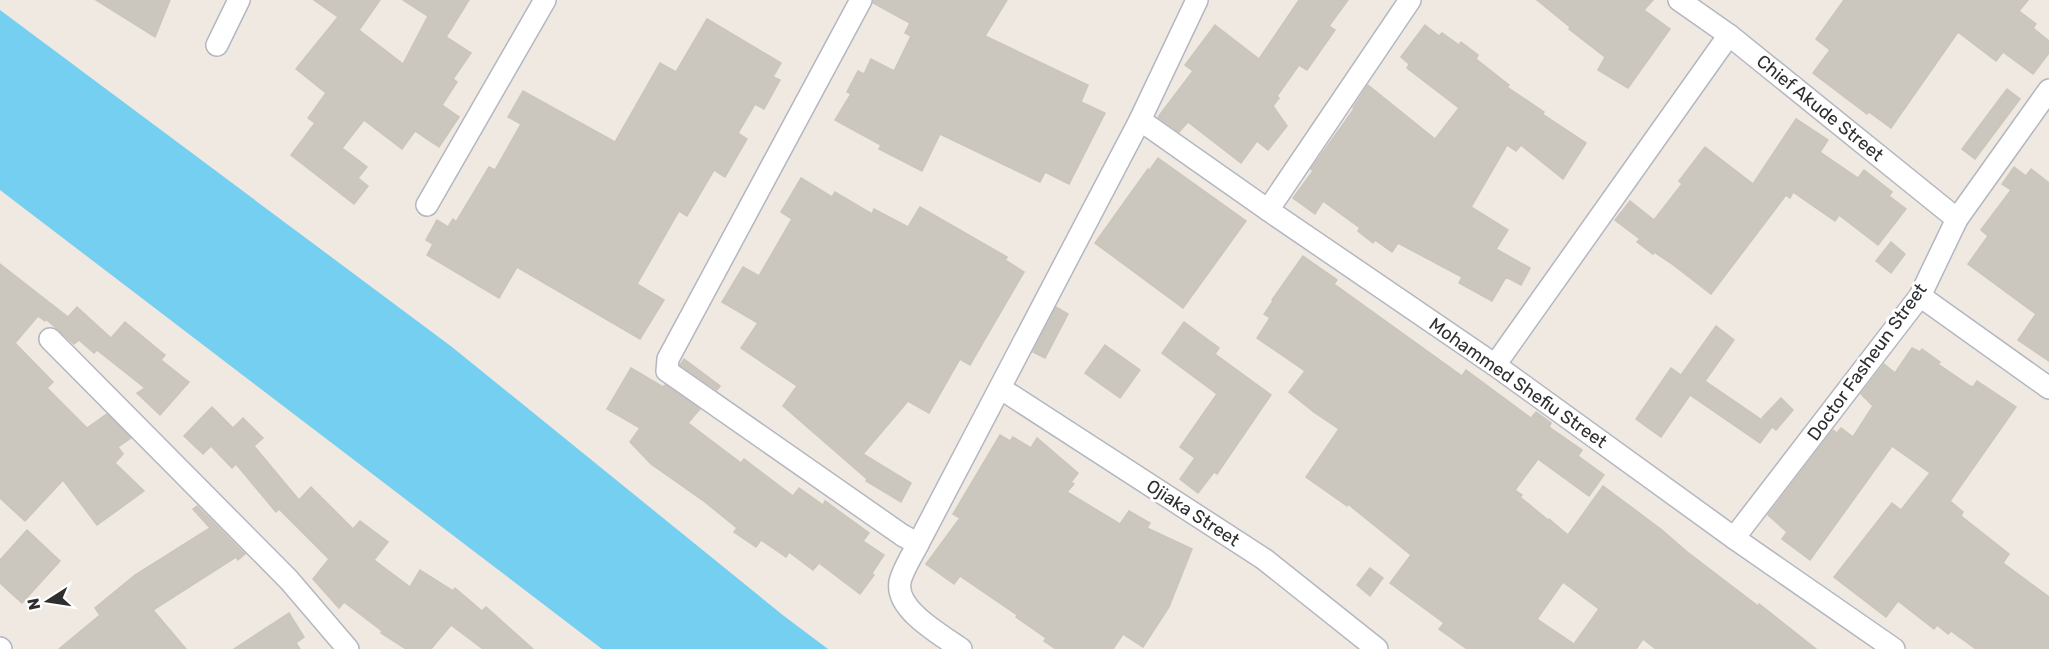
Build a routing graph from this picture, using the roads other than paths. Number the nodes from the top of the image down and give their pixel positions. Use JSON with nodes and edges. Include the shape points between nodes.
{"nodes":[{"id":1,"x":239,"y":0,"type":"edge"},
{"id":2,"x":545,"y":0,"type":"edge"},
{"id":3,"x":861,"y":0,"type":"edge"},
{"id":4,"x":1197,"y":0,"type":"edge"},
{"id":5,"x":1410,"y":0,"type":"edge"},
{"id":6,"x":1679,"y":0,"type":"edge"},
{"id":7,"x":1729,"y":35,"type":"junction"},
{"id":8,"x":217,"y":45,"type":"dead end"},
{"id":9,"x":2049,"y":90,"type":"edge"},
{"id":10,"x":1140,"y":120,"type":"junction"},
{"id":11,"x":427,"y":205,"type":"dead end"},
{"id":12,"x":1268,"y":210,"type":"junction"},
{"id":13,"x":1957,"y":219,"type":"junction"},
{"id":14,"x":1920,"y":296,"type":"junction"},
{"id":15,"x":50,"y":339,"type":"dead end"},
{"id":16,"x":1495,"y":365,"type":"junction"},
{"id":17,"x":1000,"y":388,"type":"junction"},
{"id":18,"x":2049,"y":388,"type":"edge"},
{"id":19,"x":1734,"y":538,"type":"junction"},
{"id":20,"x":918,"y":543,"type":"junction"},
{"id":21,"x":348,"y":649,"type":"edge"},
{"id":22,"x":961,"y":649,"type":"edge"},
{"id":23,"x":1377,"y":649,"type":"edge"},
{"id":24,"x":1894,"y":649,"type":"edge"}],
"edges":[{"from":1,"to":8,"type":"street"},
{"from":2,"to":11,"type":"street"},
{"from":3,"to":20,"type":"street","via":[[668,359],[667,371]]},
{"from":4,"to":10,"type":"street"},
{"from":5,"to":12,"type":"street"},
{"from":6,"to":7,"type":"street","name":"Chief Akude Street"},
{"from":7,"to":13,"type":"street","name":"Chief Akude Street"},
{"from":7,"to":16,"type":"street"},
{"from":9,"to":13,"type":"street","name":"Doctor Fasheun Street"},
{"from":10,"to":12,"type":"street","name":"Mohammed Shefiu Street"},
{"from":10,"to":17,"type":"street"},
{"from":12,"to":16,"type":"street","name":"Mohammed Shefiu Street"},
{"from":13,"to":14,"type":"street","name":"Doctor Fasheun Street"},
{"from":14,"to":18,"type":"street"},
{"from":14,"to":19,"type":"street","name":"Doctor Fasheun Street"},
{"from":15,"to":21,"type":"street","via":[[289,580]]},
{"from":16,"to":19,"type":"street","name":"Mohammed Shefiu Street"},
{"from":17,"to":20,"type":"street"},
{"from":17,"to":23,"type":"street","name":"Ojiaka Street","via":[[1264,559]]},
{"from":19,"to":24,"type":"street","name":"Mohammed Shefiu Street"},
{"from":20,"to":22,"type":"street","via":[[900,583],[902,596],[909,610]]}]}
